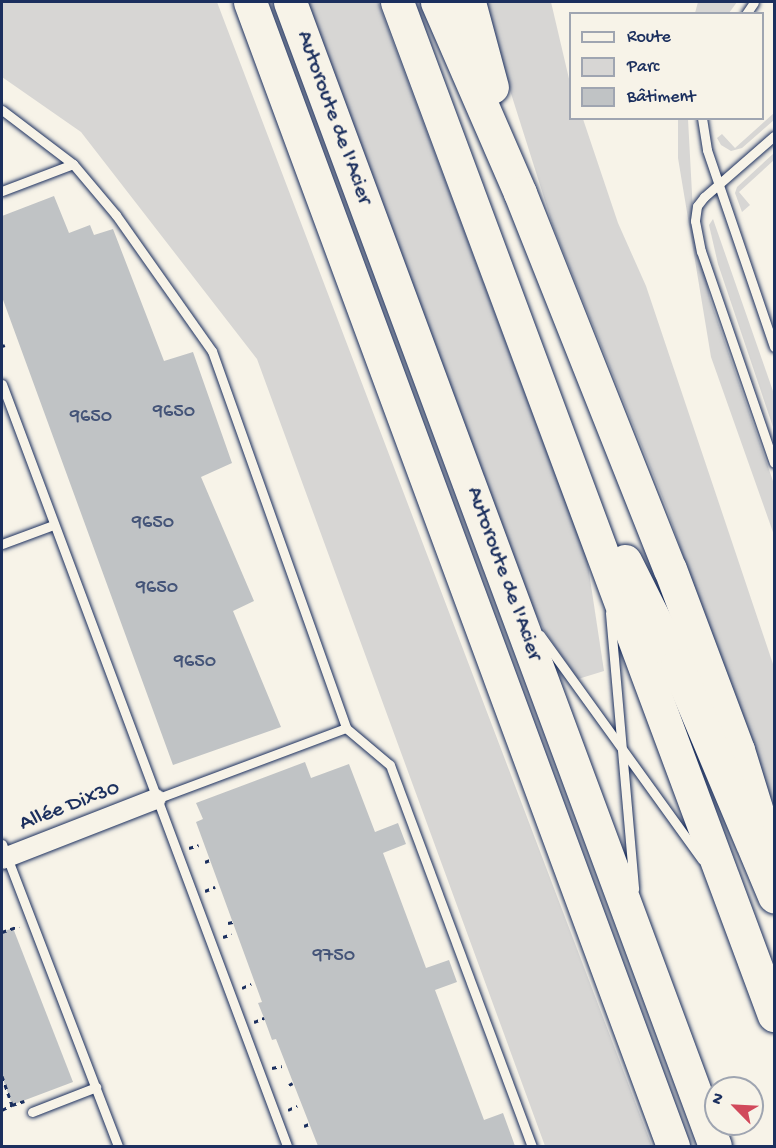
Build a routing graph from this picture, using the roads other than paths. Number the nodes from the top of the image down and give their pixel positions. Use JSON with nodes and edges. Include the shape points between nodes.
{"nodes":[{"id":1,"x":241,"y":2,"type":"edge"},
{"id":2,"x":250,"y":2,"type":"edge"},
{"id":3,"x":290,"y":2,"type":"edge"},
{"id":4,"x":397,"y":2,"type":"edge"},
{"id":5,"x":437,"y":2,"type":"edge"},
{"id":6,"x":470,"y":2,"type":"edge"},
{"id":7,"x":267,"y":52,"type":"junction"},
{"id":8,"x":2,"y":110,"type":"edge"},
{"id":9,"x":702,"y":120,"type":"edge"},
{"id":10,"x":774,"y":136,"type":"edge"},
{"id":11,"x":73,"y":164,"type":"junction"},
{"id":12,"x":720,"y":185,"type":"junction"},
{"id":13,"x":2,"y":191,"type":"edge"},
{"id":14,"x":520,"y":194,"type":"junction"},
{"id":15,"x":774,"y":347,"type":"edge"},
{"id":16,"x":2,"y":384,"type":"edge"},
{"id":17,"x":548,"y":405,"type":"junction"},
{"id":18,"x":774,"y":463,"type":"edge"},
{"id":19,"x":53,"y":525,"type":"junction"},
{"id":20,"x":2,"y":544,"type":"edge"},
{"id":21,"x":604,"y":557,"type":"junction"},
{"id":22,"x":509,"y":591,"type":"junction"},
{"id":23,"x":346,"y":728,"type":"junction"},
{"id":24,"x":621,"y":747,"type":"junction"},
{"id":25,"x":156,"y":799,"type":"junction"},
{"id":26,"x":4,"y":853,"type":"edge"},
{"id":27,"x":774,"y":866,"type":"edge"},
{"id":28,"x":774,"y":896,"type":"edge"},
{"id":29,"x":734,"y":906,"type":"junction"},
{"id":30,"x":639,"y":941,"type":"junction"},
{"id":31,"x":774,"y":1015,"type":"edge"},
{"id":32,"x":96,"y":1087,"type":"junction"},
{"id":33,"x":32,"y":1112,"type":"dead end"},
{"id":34,"x":118,"y":1146,"type":"edge"},
{"id":35,"x":287,"y":1146,"type":"edge"},
{"id":36,"x":532,"y":1146,"type":"edge"},
{"id":37,"x":673,"y":1146,"type":"edge"},
{"id":38,"x":715,"y":1146,"type":"edge"}],
"edges":[{"from":1,"to":7,"type":"highway"},
{"from":2,"to":7,"type":"highway"},
{"from":3,"to":22,"type":"highway","name":"Autoroute de l'Acier"},
{"from":4,"to":17,"type":"highway"},
{"from":5,"to":14,"type":"highway"},
{"from":6,"to":14,"type":"highway"},
{"from":7,"to":37,"type":"highway"},
{"from":8,"to":11,"type":"lane"},
{"from":9,"to":12,"type":"lane","via":[[707,150]]},
{"from":10,"to":12,"type":"lane"},
{"from":11,"to":13,"type":"lane"},
{"from":11,"to":23,"type":"lane","via":[[116,215],[212,351]]},
{"from":12,"to":15,"type":"lane"},
{"from":12,"to":18,"type":"lane","via":[[697,207],[695,221],[701,251]]},
{"from":14,"to":27,"type":"highway","via":[[699,645]]},
{"from":16,"to":19,"type":"lane"},
{"from":17,"to":21,"type":"highway"},
{"from":17,"to":28,"type":"highway","via":[[677,665]]},
{"from":19,"to":20,"type":"lane"},
{"from":19,"to":25,"type":"lane"},
{"from":21,"to":24,"type":"lane"},
{"from":21,"to":29,"type":"highway"},
{"from":22,"to":24,"type":"lane"},
{"from":22,"to":30,"type":"highway","name":"Autoroute de l'Acier"},
{"from":23,"to":25,"type":"lane"},
{"from":23,"to":36,"type":"lane","via":[[390,765]]},
{"from":24,"to":29,"type":"lane"},
{"from":24,"to":30,"type":"lane"},
{"from":25,"to":26,"type":"street","name":"Allée Dix30"},
{"from":25,"to":35,"type":"lane"},
{"from":26,"to":32,"type":"lane"},
{"from":29,"to":31,"type":"highway"},
{"from":30,"to":38,"type":"highway","name":"Autoroute de l'Acier"},
{"from":32,"to":33,"type":"lane"},
{"from":32,"to":34,"type":"lane"}]}
